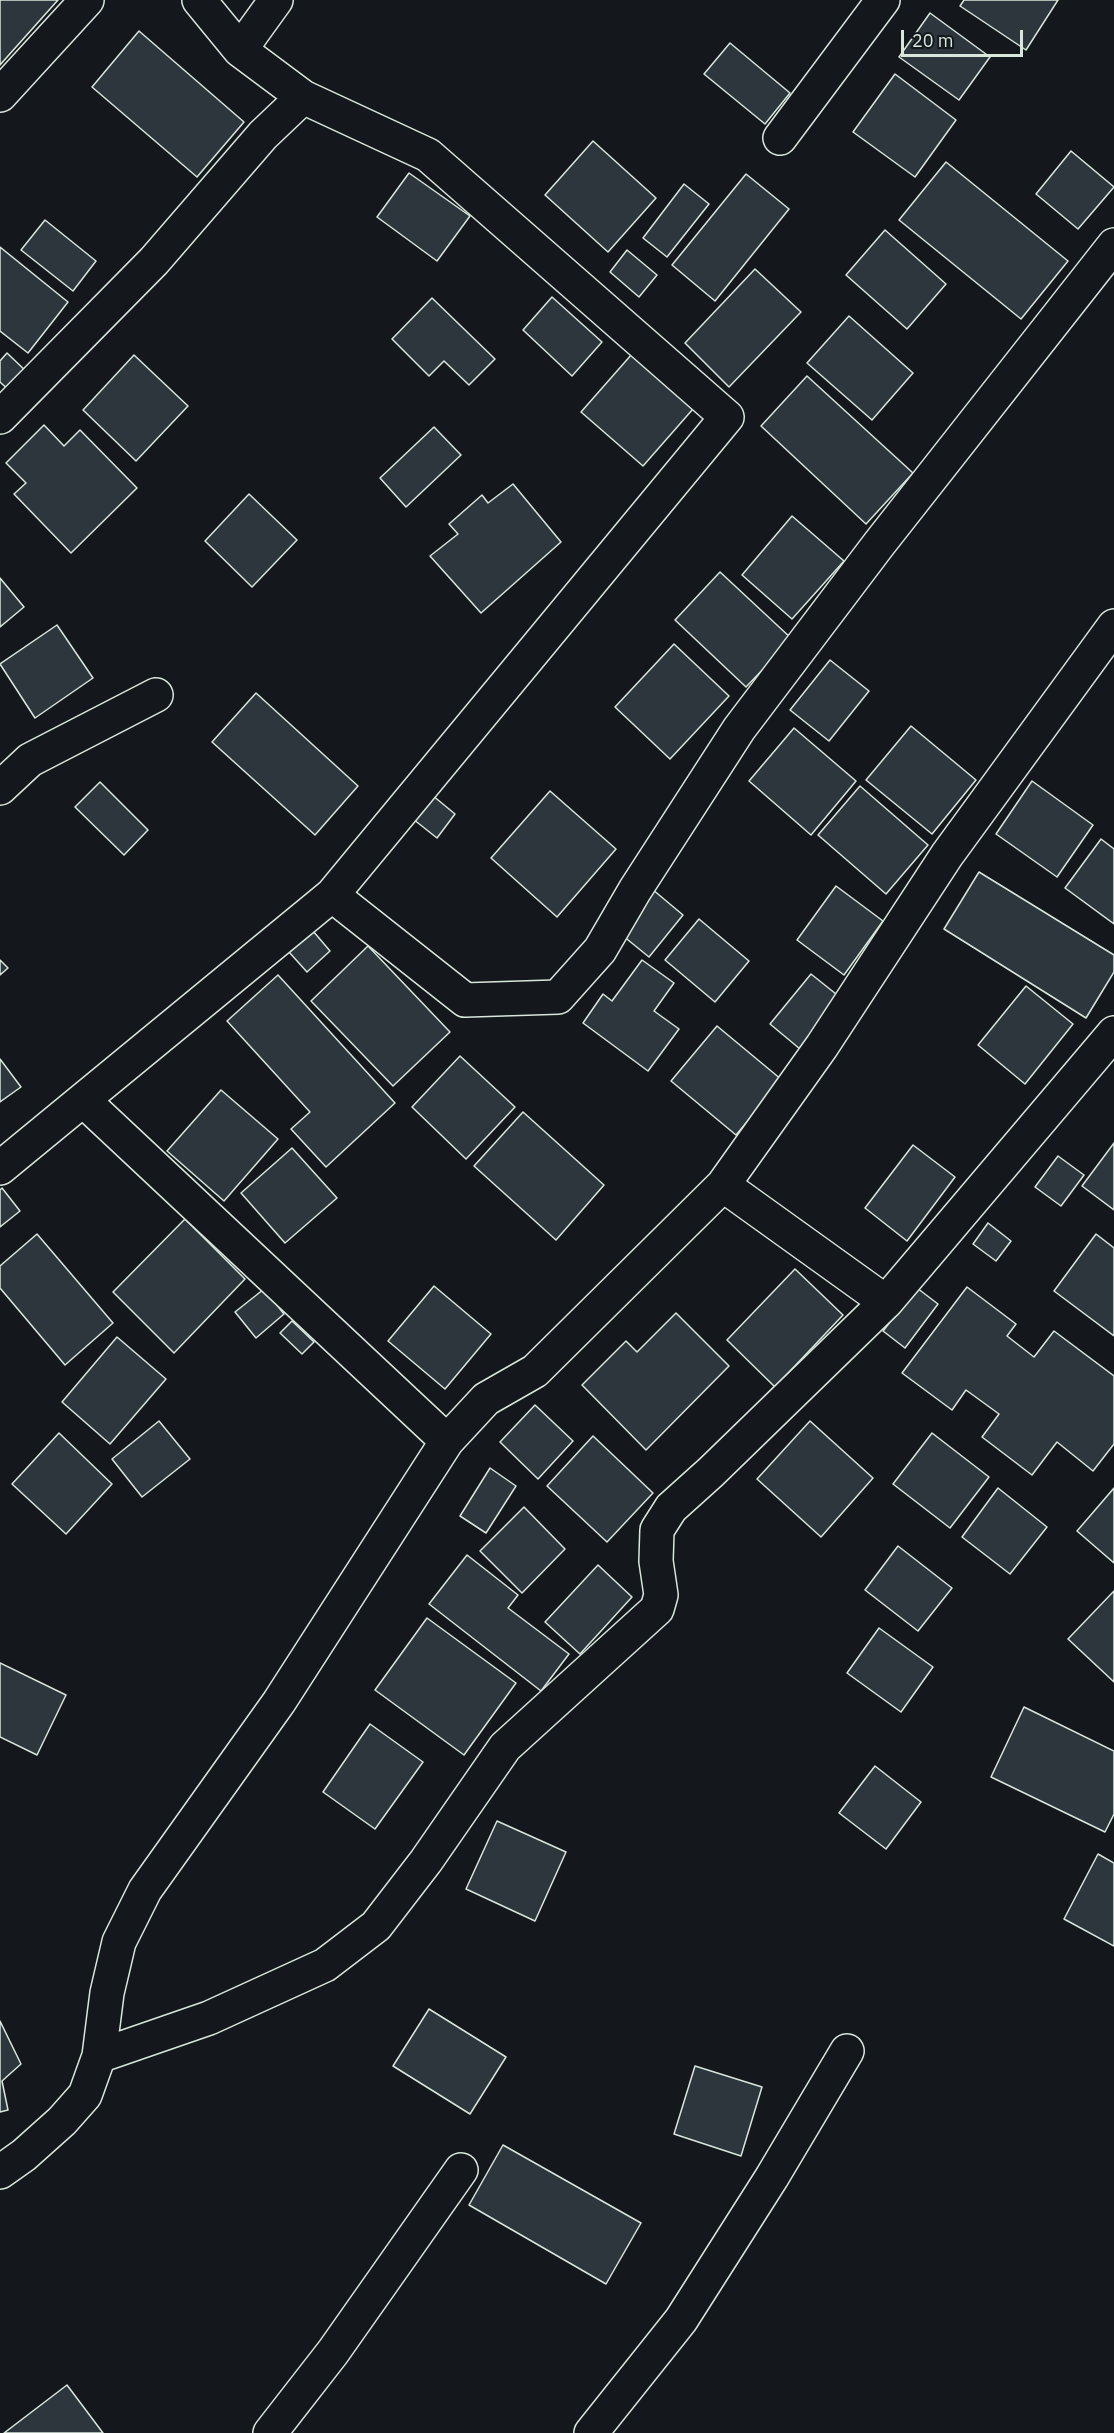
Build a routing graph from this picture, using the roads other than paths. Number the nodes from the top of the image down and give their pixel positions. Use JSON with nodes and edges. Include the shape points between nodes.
{"nodes":[{"id":1,"x":87,"y":0,"type":"edge"},
{"id":2,"x":200,"y":0,"type":"edge"},
{"id":3,"x":276,"y":0,"type":"edge"},
{"id":4,"x":883,"y":0,"type":"edge"},
{"id":5,"x":240,"y":50,"type":"junction"},
{"id":6,"x":0,"y":95,"type":"edge"},
{"id":7,"x":303,"y":97,"type":"junction"},
{"id":8,"x":780,"y":138,"type":"dead end"},
{"id":9,"x":1114,"y":245,"type":"edge"},
{"id":10,"x":0,"y":417,"type":"edge"},
{"id":11,"x":1114,"y":626,"type":"edge"},
{"id":12,"x":156,"y":695,"type":"dead end"},
{"id":13,"x":0,"y":788,"type":"edge"},
{"id":14,"x":332,"y":895,"type":"junction"},
{"id":15,"x":1114,"y":1033,"type":"edge"},
{"id":16,"x":83,"y":1100,"type":"junction"},
{"id":17,"x":0,"y":1168,"type":"edge"},
{"id":18,"x":723,"y":1185,"type":"junction"},
{"id":19,"x":886,"y":1302,"type":"junction"},
{"id":20,"x":447,"y":1442,"type":"junction"},
{"id":21,"x":847,"y":2051,"type":"dead end"},
{"id":22,"x":99,"y":2056,"type":"junction"},
{"id":23,"x":461,"y":2170,"type":"dead end"},
{"id":24,"x":0,"y":2172,"type":"edge"},
{"id":25,"x":270,"y":2433,"type":"edge"},
{"id":26,"x":591,"y":2433,"type":"edge"}],
"edges":[{"from":1,"to":6,"type":"street"},
{"from":2,"to":5,"type":"street"},
{"from":3,"to":5,"type":"street"},
{"from":4,"to":8,"type":"street"},
{"from":5,"to":7,"type":"street"},
{"from":7,"to":10,"type":"street","via":[[263,135],[154,261]]},
{"from":7,"to":14,"type":"street","via":[[428,155],[727,417]]},
{"from":9,"to":14,"type":"street","via":[[739,729],[600,950],[558,998],[465,1000]]},
{"from":11,"to":18,"type":"street","via":[[947,855],[822,1046]]},
{"from":12,"to":13,"type":"street","via":[[30,760]]},
{"from":14,"to":16,"type":"street"},
{"from":15,"to":19,"type":"street"},
{"from":16,"to":17,"type":"street"},
{"from":16,"to":20,"type":"street"},
{"from":18,"to":19,"type":"street"},
{"from":18,"to":20,"type":"street","via":[[535,1371],[486,1399]]},
{"from":19,"to":22,"type":"street","via":[[671,1508],[657,1530],[661,1596],[657,1609],[506,1747],[376,1926],[325,1965],[209,2019]]},
{"from":20,"to":22,"type":"street","via":[[279,1702],[145,1890],[119,1942],[107,1993]]},
{"from":21,"to":26,"type":"street","via":[[681,2320]]},
{"from":22,"to":24,"type":"street","via":[[85,2095],[24,2155]]},
{"from":23,"to":25,"type":"street","via":[[333,2352]]}]}
